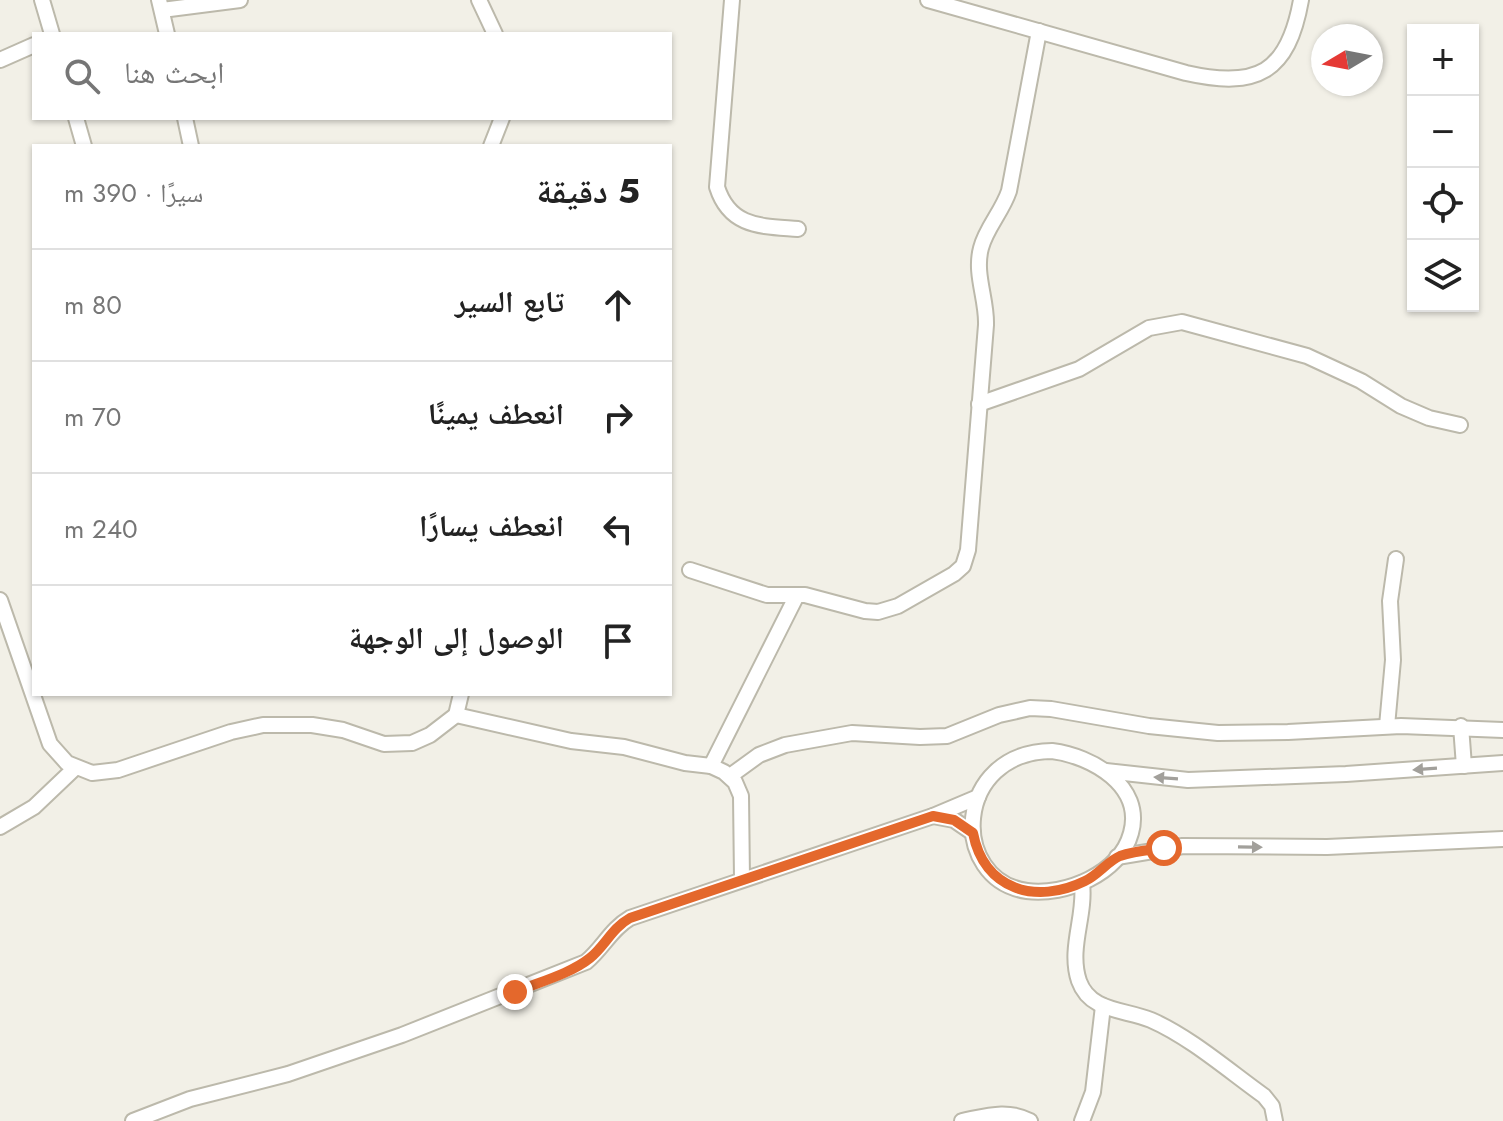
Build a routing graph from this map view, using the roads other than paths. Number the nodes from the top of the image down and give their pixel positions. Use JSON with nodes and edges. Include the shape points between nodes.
{"nodes":[{"id":1,"x":42,"y":0,"type":"edge"},
{"id":2,"x":240,"y":0,"type":"edge"},
{"id":3,"x":479,"y":0,"type":"edge"},
{"id":4,"x":732,"y":0,"type":"edge"},
{"id":5,"x":928,"y":0,"type":"edge"},
{"id":6,"x":1301,"y":0,"type":"edge"},
{"id":7,"x":161,"y":5,"type":"edge"},
{"id":8,"x":1039,"y":31,"type":"junction"},
{"id":9,"x":51,"y":32,"type":"edge"},
{"id":10,"x":167,"y":32,"type":"edge"},
{"id":11,"x":494,"y":32,"type":"edge"},
{"id":12,"x":32,"y":46,"type":"edge"},
{"id":13,"x":0,"y":60,"type":"edge"},
{"id":14,"x":77,"y":120,"type":"edge"},
{"id":15,"x":185,"y":120,"type":"edge"},
{"id":16,"x":501,"y":120,"type":"edge"},
{"id":17,"x":83,"y":144,"type":"edge"},
{"id":18,"x":191,"y":144,"type":"edge"},
{"id":19,"x":492,"y":144,"type":"edge"},
{"id":20,"x":798,"y":229,"type":"dead end"},
{"id":21,"x":979,"y":404,"type":"junction"},
{"id":22,"x":1460,"y":425,"type":"dead end"},
{"id":23,"x":1396,"y":559,"type":"dead end"},
{"id":24,"x":690,"y":570,"type":"dead end"},
{"id":25,"x":797,"y":595,"type":"junction"},
{"id":26,"x":0,"y":600,"type":"edge"},
{"id":27,"x":32,"y":693,"type":"edge"},
{"id":28,"x":33,"y":696,"type":"edge"},
{"id":29,"x":461,"y":696,"type":"edge"},
{"id":30,"x":456,"y":715,"type":"junction"},
{"id":31,"x":1387,"y":726,"type":"junction"},
{"id":32,"x":1461,"y":726,"type":"junction"},
{"id":33,"x":1503,"y":730,"type":"edge"},
{"id":34,"x":1503,"y":763,"type":"edge"},
{"id":35,"x":711,"y":766,"type":"junction"},
{"id":36,"x":1464,"y":766,"type":"junction"},
{"id":37,"x":75,"y":768,"type":"junction"},
{"id":38,"x":1106,"y":771,"type":"junction"},
{"id":39,"x":730,"y":776,"type":"junction"},
{"id":40,"x":978,"y":797,"type":"junction"},
{"id":41,"x":933,"y":816,"type":"junction"},
{"id":42,"x":0,"y":827,"type":"edge"},
{"id":43,"x":973,"y":833,"type":"junction"},
{"id":44,"x":1503,"y":839,"type":"edge"},
{"id":45,"x":1117,"y":857,"type":"junction"},
{"id":46,"x":742,"y":879,"type":"junction"},
{"id":47,"x":1082,"y":883,"type":"junction"},
{"id":48,"x":1103,"y":1006,"type":"junction"},
{"id":49,"x":133,"y":1121,"type":"edge"},
{"id":50,"x":962,"y":1121,"type":"edge"},
{"id":51,"x":1030,"y":1121,"type":"edge"},
{"id":52,"x":1082,"y":1121,"type":"edge"},
{"id":53,"x":1275,"y":1121,"type":"edge"}],
"edges":[{"from":1,"to":9,"type":"street"},
{"from":2,"to":7,"type":"street"},
{"from":3,"to":11,"type":"street"},
{"from":4,"to":20,"type":"street","via":[[717,187],[724,203],[743,221]]},
{"from":5,"to":8,"type":"street"},
{"from":6,"to":8,"type":"street","via":[[1281,56],[1264,71],[1242,78],[1186,73]]},
{"from":7,"to":10,"type":"street"},
{"from":8,"to":21,"type":"street","via":[[1009,191],[979,258],[987,315]]},
{"from":12,"to":13,"type":"street"},
{"from":14,"to":17,"type":"street"},
{"from":15,"to":18,"type":"street"},
{"from":16,"to":19,"type":"street"},
{"from":21,"to":22,"type":"street","via":[[1079,369],[1149,328],[1182,322],[1307,356],[1401,406]]},
{"from":21,"to":25,"type":"street","via":[[967,556],[959,570],[885,611]]},
{"from":23,"to":31,"type":"street"},
{"from":24,"to":25,"type":"street","via":[[767,595]]},
{"from":25,"to":35,"type":"street"},
{"from":26,"to":27,"type":"street"},
{"from":28,"to":37,"type":"street","via":[[55,752]]},
{"from":29,"to":30,"type":"street"},
{"from":30,"to":35,"type":"street"},
{"from":30,"to":37,"type":"street","via":[[430,735],[403,745],[328,727],[280,724],[231,732],[109,772]]},
{"from":31,"to":32,"type":"street"},
{"from":31,"to":39,"type":"street","via":[[1218,733],[1030,708],[947,736],[852,733],[785,745],[759,755]]},
{"from":32,"to":33,"type":"street"},
{"from":32,"to":36,"type":"street"},
{"from":34,"to":36,"type":"street"},
{"from":35,"to":39,"type":"street"},
{"from":36,"to":38,"type":"street","one_way":true,"via":[[1188,780]]},
{"from":37,"to":42,"type":"street","via":[[34,807]]},
{"from":38,"to":40,"type":"street","via":[[1064,752],[1030,753],[1003,764]]},
{"from":38,"to":45,"type":"street","via":[[1122,788],[1133,813],[1132,831]]},
{"from":39,"to":46,"type":"street","via":[[742,803]]},
{"from":40,"to":41,"type":"street"},
{"from":40,"to":43,"type":"street"},
{"from":41,"to":43,"type":"street","via":[[954,820]]},
{"from":41,"to":46,"type":"street"},
{"from":43,"to":47,"type":"street","via":[[987,867],[1013,888],[1047,892]]},
{"from":45,"to":44,"type":"street","one_way":true,"via":[[1183,846],[1310,848]]},
{"from":45,"to":47,"type":"street"},
{"from":46,"to":49,"type":"street","via":[[630,918],[586,962],[459,1014]]},
{"from":47,"to":48,"type":"street","via":[[1076,968],[1086,996]]},
{"from":48,"to":52,"type":"street","via":[[1093,1092]]},
{"from":48,"to":53,"type":"street","via":[[1169,1029],[1264,1096]]},
{"from":50,"to":51,"type":"street","via":[[1009,1113]]}]}
